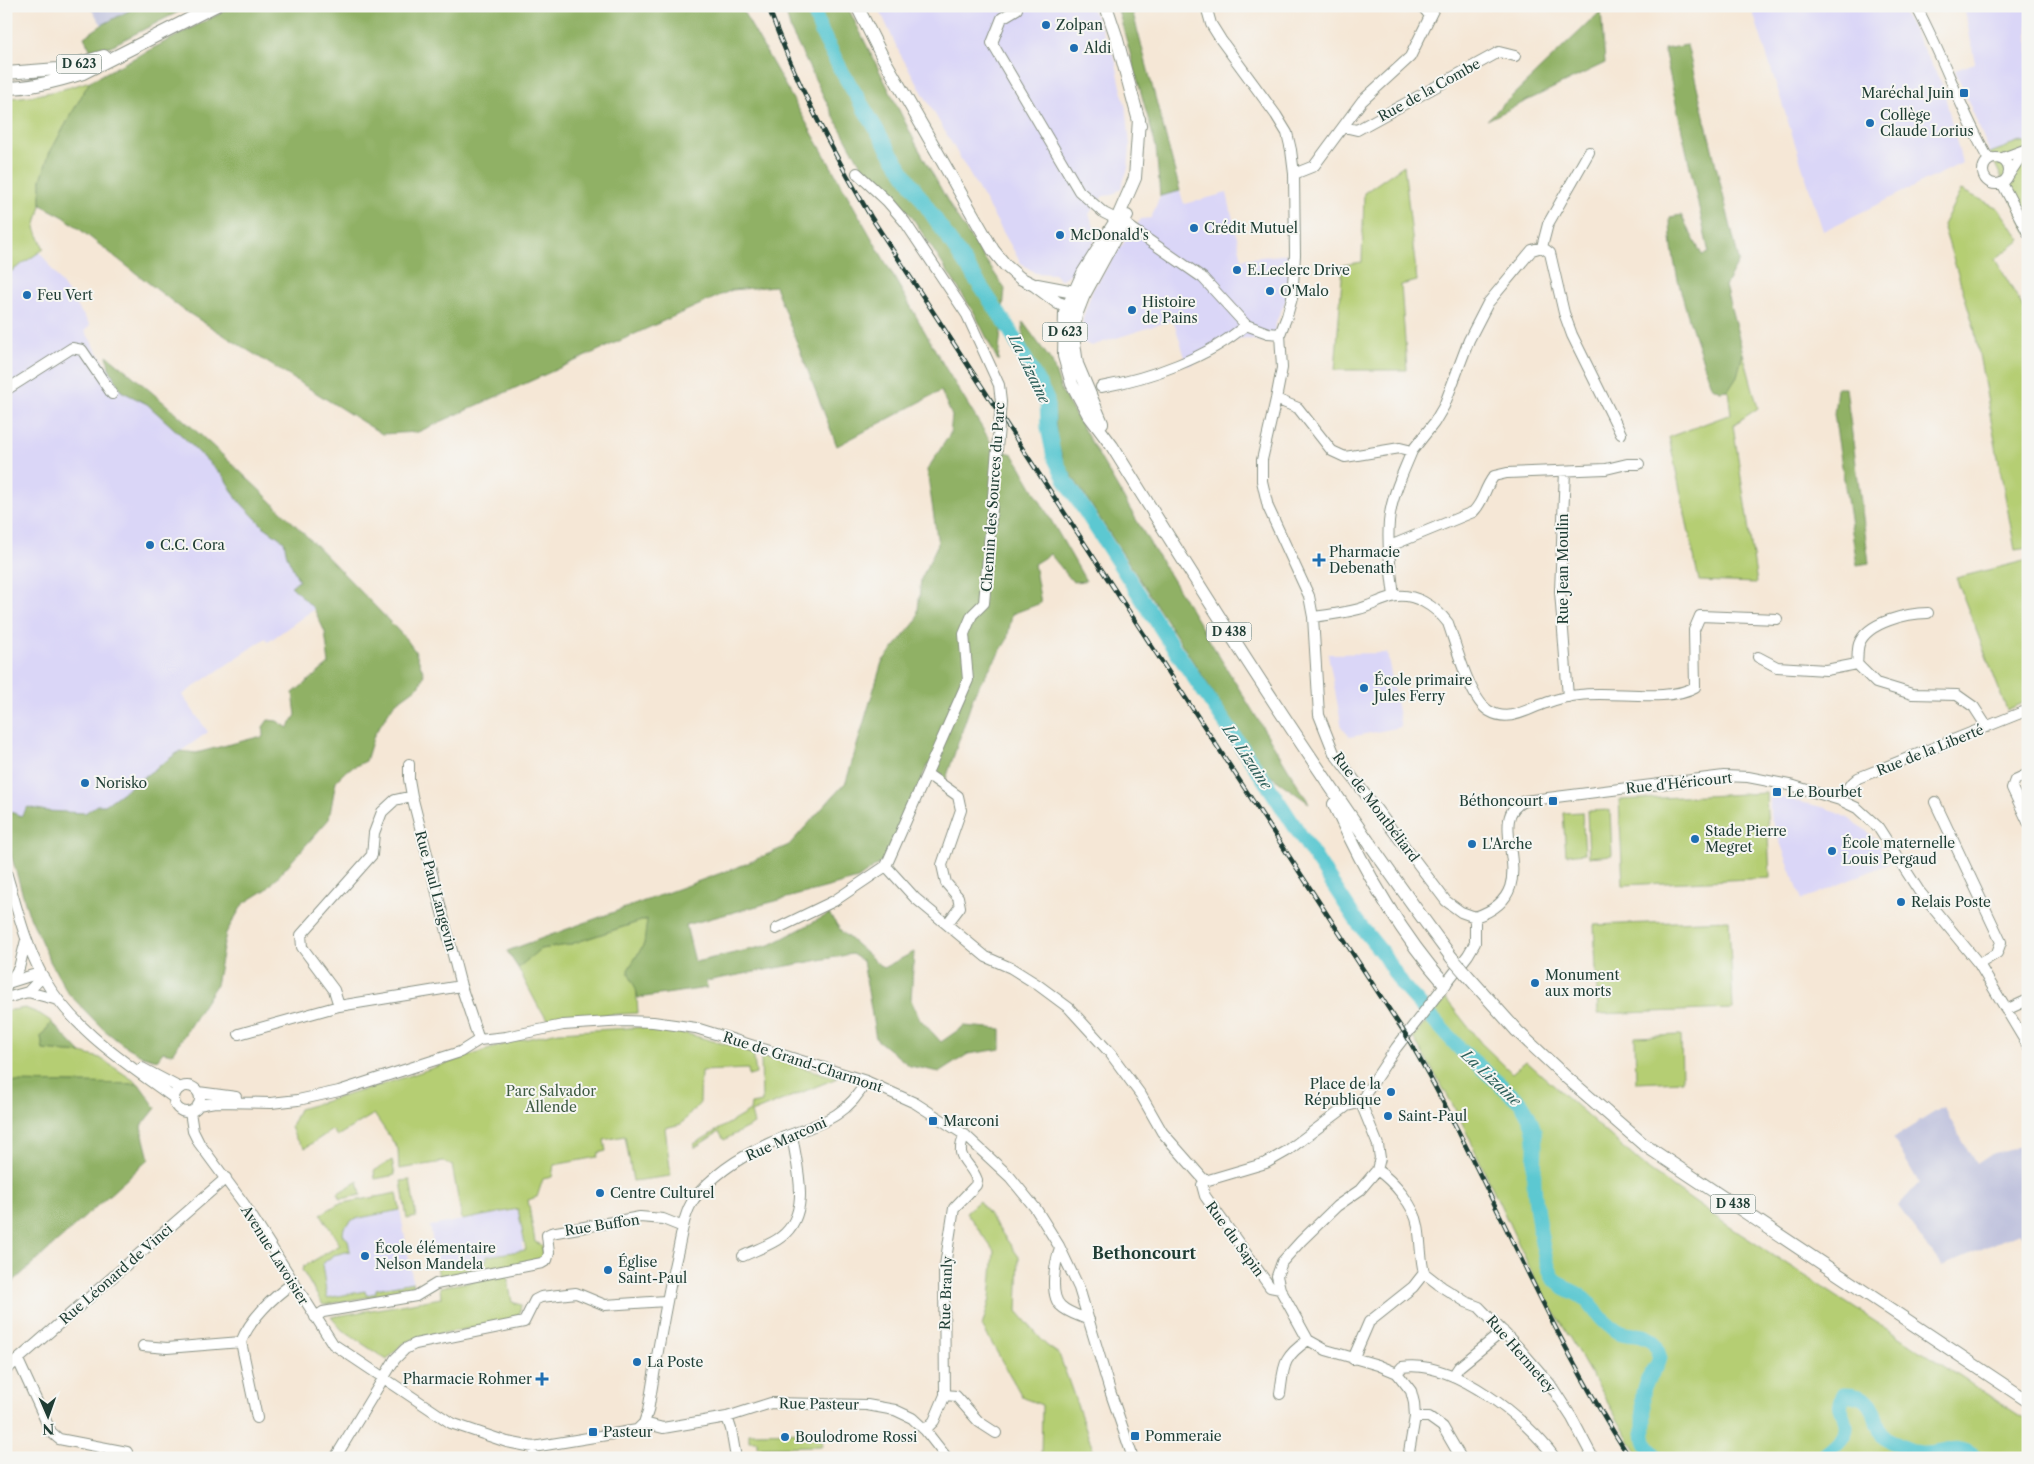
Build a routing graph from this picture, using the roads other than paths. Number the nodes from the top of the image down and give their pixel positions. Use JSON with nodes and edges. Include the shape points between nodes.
{"nodes":[{"id":1,"x":215,"y":6,"type":"edge"},
{"id":2,"x":857,"y":6,"type":"edge"},
{"id":3,"x":1106,"y":6,"type":"edge"},
{"id":4,"x":1206,"y":6,"type":"edge"},
{"id":5,"x":1422,"y":6,"type":"edge"},
{"id":6,"x":1435,"y":6,"type":"edge"},
{"id":7,"x":1916,"y":6,"type":"edge"},
{"id":8,"x":1017,"y":9,"type":"dead end"},
{"id":9,"x":1430,"y":16,"type":"junction"},
{"id":10,"x":148,"y":40,"type":"junction"},
{"id":11,"x":1515,"y":56,"type":"dead end"},
{"id":12,"x":6,"y":73,"type":"edge"},
{"id":13,"x":6,"y":88,"type":"edge"},
{"id":14,"x":1344,"y":127,"type":"junction"},
{"id":15,"x":2026,"y":150,"type":"edge"},
{"id":16,"x":1589,"y":152,"type":"dead end"},
{"id":17,"x":2000,"y":159,"type":"junction"},
{"id":18,"x":1989,"y":160,"type":"junction"},
{"id":19,"x":857,"y":173,"type":"dead end"},
{"id":20,"x":1294,"y":174,"type":"junction"},
{"id":21,"x":2005,"y":180,"type":"junction"},
{"id":22,"x":1121,"y":221,"type":"junction"},
{"id":23,"x":2028,"y":233,"type":"edge"},
{"id":24,"x":1542,"y":247,"type":"junction"},
{"id":25,"x":1034,"y":285,"type":"junction"},
{"id":26,"x":1079,"y":295,"type":"junction"},
{"id":27,"x":1073,"y":308,"type":"junction"},
{"id":28,"x":1246,"y":325,"type":"junction"},
{"id":29,"x":1280,"y":334,"type":"junction"},
{"id":30,"x":1101,"y":387,"type":"dead end"},
{"id":31,"x":6,"y":390,"type":"edge"},
{"id":32,"x":112,"y":394,"type":"dead end"},
{"id":33,"x":1276,"y":399,"type":"junction"},
{"id":34,"x":1621,"y":434,"type":"dead end"},
{"id":35,"x":1112,"y":446,"type":"joint"},
{"id":36,"x":1412,"y":451,"type":"junction"},
{"id":37,"x":1639,"y":464,"type":"dead end"},
{"id":38,"x":1565,"y":471,"type":"junction"},
{"id":39,"x":1390,"y":546,"type":"junction"},
{"id":40,"x":1394,"y":596,"type":"junction"},
{"id":41,"x":1928,"y":613,"type":"dead end"},
{"id":42,"x":1313,"y":617,"type":"junction"},
{"id":43,"x":1777,"y":619,"type":"dead end"},
{"id":44,"x":1758,"y":657,"type":"dead end"},
{"id":45,"x":1857,"y":664,"type":"junction"},
{"id":46,"x":1568,"y":698,"type":"junction"},
{"id":47,"x":2028,"y":710,"type":"edge"},
{"id":48,"x":1987,"y":727,"type":"junction"},
{"id":49,"x":409,"y":764,"type":"dead end"},
{"id":50,"x":1318,"y":770,"type":"junction"},
{"id":51,"x":927,"y":774,"type":"junction"},
{"id":52,"x":2028,"y":774,"type":"edge"},
{"id":53,"x":412,"y":796,"type":"junction"},
{"id":54,"x":1840,"y":800,"type":"junction"},
{"id":55,"x":1935,"y":802,"type":"dead end"},
{"id":56,"x":2028,"y":822,"type":"edge"},
{"id":57,"x":886,"y":866,"type":"junction"},
{"id":58,"x":6,"y":872,"type":"edge"},
{"id":59,"x":1474,"y":917,"type":"junction"},
{"id":60,"x":947,"y":924,"type":"junction"},
{"id":61,"x":776,"y":929,"type":"dead end"},
{"id":62,"x":26,"y":940,"type":"junction"},
{"id":63,"x":1461,"y":964,"type":"junction"},
{"id":64,"x":1979,"y":964,"type":"junction"},
{"id":65,"x":43,"y":976,"type":"junction"},
{"id":66,"x":9,"y":985,"type":"edge"},
{"id":67,"x":461,"y":986,"type":"junction"},
{"id":68,"x":1443,"y":987,"type":"junction"},
{"id":69,"x":28,"y":992,"type":"junction"},
{"id":70,"x":6,"y":998,"type":"edge"},
{"id":71,"x":58,"y":1000,"type":"junction"},
{"id":72,"x":2028,"y":1000,"type":"edge"},
{"id":73,"x":339,"y":1006,"type":"junction"},
{"id":74,"x":2006,"y":1010,"type":"junction"},
{"id":75,"x":238,"y":1034,"type":"dead end"},
{"id":76,"x":478,"y":1040,"type":"junction"},
{"id":77,"x":2028,"y":1046,"type":"edge"},
{"id":78,"x":112,"y":1052,"type":"junction"},
{"id":79,"x":866,"y":1081,"type":"junction"},
{"id":80,"x":180,"y":1088,"type":"junction"},
{"id":81,"x":198,"y":1092,"type":"junction"},
{"id":82,"x":174,"y":1098,"type":"junction"},
{"id":83,"x":1362,"y":1102,"type":"junction"},
{"id":84,"x":271,"y":1103,"type":"junction"},
{"id":85,"x":194,"y":1109,"type":"junction"},
{"id":86,"x":792,"y":1135,"type":"junction"},
{"id":87,"x":965,"y":1135,"type":"junction"},
{"id":88,"x":1377,"y":1170,"type":"junction"},
{"id":89,"x":226,"y":1178,"type":"junction"},
{"id":90,"x":1205,"y":1181,"type":"junction"},
{"id":91,"x":683,"y":1227,"type":"junction"},
{"id":92,"x":1060,"y":1249,"type":"junction"},
{"id":93,"x":743,"y":1256,"type":"dead end"},
{"id":94,"x":1424,"y":1273,"type":"junction"},
{"id":95,"x":293,"y":1283,"type":"junction"},
{"id":96,"x":1280,"y":1289,"type":"junction"},
{"id":97,"x":666,"y":1301,"type":"junction"},
{"id":98,"x":315,"y":1317,"type":"junction"},
{"id":99,"x":1089,"y":1320,"type":"junction"},
{"id":100,"x":1502,"y":1331,"type":"junction"},
{"id":101,"x":1308,"y":1340,"type":"junction"},
{"id":102,"x":241,"y":1342,"type":"junction"},
{"id":103,"x":143,"y":1346,"type":"dead end"},
{"id":104,"x":1353,"y":1359,"type":"junction"},
{"id":105,"x":18,"y":1360,"type":"junction"},
{"id":106,"x":6,"y":1370,"type":"edge"},
{"id":107,"x":1397,"y":1373,"type":"junction"},
{"id":108,"x":1454,"y":1376,"type":"junction"},
{"id":109,"x":384,"y":1379,"type":"junction"},
{"id":110,"x":1280,"y":1394,"type":"dead end"},
{"id":111,"x":945,"y":1395,"type":"junction"},
{"id":112,"x":2028,"y":1401,"type":"edge"},
{"id":113,"x":727,"y":1417,"type":"junction"},
{"id":114,"x":1414,"y":1417,"type":"junction"},
{"id":115,"x":257,"y":1418,"type":"dead end"},
{"id":116,"x":644,"y":1422,"type":"junction"},
{"id":117,"x":925,"y":1430,"type":"junction"},
{"id":118,"x":996,"y":1433,"type":"dead end"},
{"id":119,"x":127,"y":1452,"type":"dead end"},
{"id":120,"x":533,"y":1452,"type":"edge"},
{"id":121,"x":335,"y":1458,"type":"edge"},
{"id":122,"x":736,"y":1458,"type":"edge"},
{"id":123,"x":947,"y":1458,"type":"edge"},
{"id":124,"x":1133,"y":1458,"type":"edge"},
{"id":125,"x":1408,"y":1458,"type":"edge"},
{"id":126,"x":1461,"y":1458,"type":"edge"},
{"id":127,"x":1555,"y":1458,"type":"edge"},
{"id":128,"x":1593,"y":1458,"type":"edge"}],
"edges":[{"from":1,"to":10,"type":"main road","number":"D 623"},
{"from":2,"to":25,"type":"main road","via":[[993,250],[1020,278]]},
{"from":3,"to":22,"type":"main road","number":"D 623","via":[[1144,142],[1143,182]]},
{"from":4,"to":20,"type":"street","name":"Rue de Montbéliard","via":[[1220,40],[1286,133]]},
{"from":5,"to":9,"type":"street"},
{"from":6,"to":9,"type":"street"},
{"from":7,"to":18,"type":"street"},
{"from":8,"to":22,"type":"street","via":[[1002,18],[992,43],[1079,191],[1104,213]]},
{"from":9,"to":14,"type":"street","via":[[1410,57],[1362,101]]},
{"from":10,"to":12,"type":"main road","number":"D 623","via":[[58,69]]},
{"from":10,"to":13,"type":"main road","number":"D 623","via":[[83,74]]},
{"from":11,"to":14,"type":"street","name":"Rue de la Combe","via":[[1499,52],[1357,130]]},
{"from":14,"to":20,"type":"street","via":[[1314,166]]},
{"from":15,"to":17,"type":"street"},
{"from":15,"to":21,"type":"street"},
{"from":16,"to":24,"type":"street","via":[[1548,224]]},
{"from":17,"to":18,"type":"street"},
{"from":17,"to":21,"type":"street","via":[[2009,168]]},
{"from":18,"to":21,"type":"street","via":[[1983,167],[1983,176],[1993,184]]},
{"from":19,"to":51,"type":"street","name":"Chemin des Sources du Parc","via":[[898,211],[937,267],[967,315],[1001,396],[984,603],[972,615],[964,634],[968,680]]},
{"from":20,"to":29,"type":"street","name":"Rue de Montbéliard","via":[[1292,298]]},
{"from":21,"to":23,"type":"street"},
{"from":22,"to":26,"type":"main road","number":"D 623"},
{"from":22,"to":28,"type":"street","via":[[1203,278]]},
{"from":24,"to":34,"type":"street","via":[[1550,253],[1572,335]]},
{"from":24,"to":36,"type":"street","via":[[1532,250],[1488,303],[1469,340],[1444,406]]},
{"from":25,"to":26,"type":"main road"},
{"from":25,"to":27,"type":"main road","via":[[1058,303]]},
{"from":26,"to":27,"type":"main road","number":"D 623"},
{"from":27,"to":35,"type":"main road","number":"D 623","via":[[1077,364]]},
{"from":28,"to":29,"type":"street"},
{"from":28,"to":30,"type":"street","via":[[1210,349],[1169,368],[1129,382]]},
{"from":29,"to":33,"type":"street","name":"Rue de Montbéliard","via":[[1282,368]]},
{"from":31,"to":32,"type":"street","via":[[72,348],[82,350]]},
{"from":33,"to":36,"type":"street","via":[[1298,408],[1332,451],[1345,457],[1400,448]]},
{"from":33,"to":42,"type":"street","name":"Rue de Montbéliard","via":[[1262,460],[1264,493],[1309,596]]},
{"from":35,"to":50,"type":"main road","number":"D 438"},
{"from":36,"to":39,"type":"street","via":[[1393,501],[1389,521]]},
{"from":37,"to":38,"type":"street"},
{"from":38,"to":39,"type":"street","via":[[1494,476],[1486,485],[1481,504],[1473,512]]},
{"from":38,"to":46,"type":"street","name":"Rue Jean Moulin","via":[[1560,591]]},
{"from":39,"to":40,"type":"street"},
{"from":40,"to":42,"type":"street","via":[[1361,609]]},
{"from":40,"to":46,"type":"street","via":[[1426,602],[1442,614],[1476,700],[1487,711],[1499,716],[1512,716],[1544,703]]},
{"from":41,"to":45,"type":"street","via":[[1911,613],[1871,628],[1859,644]]},
{"from":42,"to":59,"type":"street","name":"Rue de Montbéliard","via":[[1319,715],[1334,753],[1446,901]]},
{"from":43,"to":46,"type":"street","via":[[1700,616],[1694,630],[1696,687],[1687,692],[1645,695],[1594,693]]},
{"from":44,"to":45,"type":"street","via":[[1777,667],[1826,670]]},
{"from":45,"to":48,"type":"street","via":[[1876,683],[1912,694],[1957,695],[1974,707]]},
{"from":47,"to":48,"type":"street","name":"Rue de la Liberté"},
{"from":48,"to":54,"type":"street","name":"Rue de la Liberté","via":[[1858,778]]},
{"from":49,"to":53,"type":"street","name":"Rue Paul Langevin"},
{"from":50,"to":63,"type":"main road","number":"D 438","via":[[1390,874]]},
{"from":50,"to":68,"type":"main road","via":[[1393,916]]},
{"from":51,"to":57,"type":"street","name":"Chemin des Sources du Parc"},
{"from":51,"to":60,"type":"street","via":[[958,796],[962,810],[942,865],[946,883],[958,897],[960,907]]},
{"from":52,"to":56,"type":"street","via":[[2015,780],[2012,788]]},
{"from":53,"to":67,"type":"street","name":"Rue Paul Langevin"},
{"from":53,"to":73,"type":"street","via":[[396,800],[382,812],[374,833],[372,855],[301,935],[302,947],[334,990]]},
{"from":54,"to":59,"type":"street","name":"Rue d'Héricourt","via":[[1794,786],[1724,776],[1524,801],[1517,804],[1508,822],[1513,878],[1510,889],[1500,905]]},
{"from":54,"to":64,"type":"street","name":"Rue d'Héricourt","via":[[1857,808],[1878,827],[1919,891]]},
{"from":55,"to":64,"type":"street","via":[[2001,942],[1997,953]]},
{"from":57,"to":60,"type":"street","via":[[915,898]]},
{"from":57,"to":61,"type":"street","via":[[834,901]]},
{"from":58,"to":62,"type":"street"},
{"from":59,"to":63,"type":"street","via":[[1475,943]]},
{"from":60,"to":90,"type":"street","via":[[986,957],[1032,980],[1069,1008],[1110,1053],[1141,1095],[1162,1132]]},
{"from":62,"to":65,"type":"street"},
{"from":62,"to":66,"type":"street","via":[[19,968]]},
{"from":63,"to":68,"type":"street"},
{"from":63,"to":112,"type":"main road","number":"D 438","via":[[1517,1031],[1642,1144]]},
{"from":64,"to":74,"type":"street","name":"Rue d'Héricourt"},
{"from":65,"to":66,"type":"street","via":[[33,975]]},
{"from":65,"to":69,"type":"street"},
{"from":65,"to":71,"type":"street"},
{"from":67,"to":73,"type":"street"},
{"from":67,"to":76,"type":"street","name":"Rue Paul Langevin"},
{"from":68,"to":83,"type":"street","via":[[1380,1071]]},
{"from":69,"to":70,"type":"street"},
{"from":69,"to":71,"type":"street"},
{"from":71,"to":78,"type":"street","via":[[84,1029]]},
{"from":72,"to":74,"type":"street"},
{"from":73,"to":75,"type":"street"},
{"from":74,"to":77,"type":"street","name":"Rue d'Héricourt"},
{"from":76,"to":79,"type":"street","name":"Rue de Grand-Charmont","via":[[563,1025],[653,1022],[696,1028]]},
{"from":76,"to":84,"type":"street","name":"Rue de Grand-Charmont","via":[[460,1052],[339,1091]]},
{"from":78,"to":80,"type":"street"},
{"from":78,"to":82,"type":"street"},
{"from":79,"to":86,"type":"street","name":"Rue Marconi","via":[[861,1092],[842,1112]]},
{"from":79,"to":87,"type":"street","name":"Rue de Grand-Charmont","via":[[915,1103]]},
{"from":80,"to":81,"type":"street","via":[[188,1086]]},
{"from":80,"to":82,"type":"street"},
{"from":81,"to":84,"type":"street","name":"Rue de Grand-Charmont"},
{"from":81,"to":85,"type":"street","via":[[200,1099]]},
{"from":82,"to":85,"type":"street","via":[[178,1109]]},
{"from":83,"to":88,"type":"street","via":[[1378,1145],[1380,1158]]},
{"from":83,"to":90,"type":"street","via":[[1347,1106],[1266,1163]]},
{"from":84,"to":85,"type":"street","name":"Rue de Grand-Charmont","via":[[215,1102]]},
{"from":85,"to":89,"type":"street","name":"Avenue Lavoisier","via":[[194,1131],[199,1143]]},
{"from":86,"to":91,"type":"street","name":"Rue Marconi","via":[[771,1143],[718,1175],[694,1200]]},
{"from":86,"to":93,"type":"street","via":[[800,1188],[800,1205],[793,1224],[781,1237]]},
{"from":87,"to":92,"type":"street","name":"Rue de Grand-Charmont","via":[[1010,1177],[1036,1209]]},
{"from":87,"to":111,"type":"street","name":"Rue Branly","via":[[960,1153],[977,1180],[976,1186],[954,1208],[945,1268]]},
{"from":88,"to":94,"type":"street","via":[[1394,1184],[1413,1212],[1418,1224]]},
{"from":88,"to":96,"type":"street","via":[[1360,1190],[1337,1206],[1282,1262],[1278,1276]]},
{"from":89,"to":95,"type":"street","name":"Avenue Lavoisier"},
{"from":89,"to":105,"type":"street","name":"Rue Léonard de Vinci"},
{"from":90,"to":96,"type":"street","name":"Rue du Sapin","via":[[1202,1185],[1204,1196],[1270,1287]]},
{"from":91,"to":97,"type":"street","name":"Rue Marconi"},
{"from":91,"to":98,"type":"street","name":"Rue Buffon","via":[[663,1219],[640,1217],[551,1233],[547,1235],[548,1260],[542,1263],[436,1284],[416,1296],[323,1312]]},
{"from":92,"to":99,"type":"street","name":"Rue de Grand-Charmont","via":[[1079,1288]]},
{"from":92,"to":99,"type":"street","via":[[1055,1262],[1055,1299],[1067,1311]]},
{"from":94,"to":100,"type":"street","name":"Rue Hermetey","via":[[1442,1288],[1478,1307]]},
{"from":94,"to":104,"type":"street","via":[[1414,1287],[1369,1322]]},
{"from":95,"to":98,"type":"street","name":"Avenue Lavoisier"},
{"from":95,"to":102,"type":"street","via":[[280,1292],[255,1320]]},
{"from":96,"to":101,"type":"street"},
{"from":97,"to":109,"type":"street","via":[[605,1305],[576,1293],[537,1298],[524,1322],[428,1340],[405,1349]]},
{"from":97,"to":116,"type":"street","name":"Rue Marconi"},
{"from":98,"to":109,"type":"street","name":"Avenue Lavoisier","via":[[333,1344]]},
{"from":99,"to":124,"type":"street","name":"Rue de Grand-Charmont"},
{"from":100,"to":108,"type":"street","via":[[1459,1367]]},
{"from":100,"to":128,"type":"street","name":"Rue Hermetey","via":[[1550,1384]]},
{"from":101,"to":104,"type":"street"},
{"from":101,"to":110,"type":"street","via":[[1287,1358]]},
{"from":102,"to":103,"type":"street","via":[[167,1348]]},
{"from":102,"to":115,"type":"street"},
{"from":104,"to":107,"type":"street"},
{"from":105,"to":106,"type":"street","name":"Rue Léonard de Vinci"},
{"from":105,"to":119,"type":"street","via":[[51,1432],[59,1439]]},
{"from":107,"to":108,"type":"street","via":[[1402,1366],[1413,1365]]},
{"from":107,"to":114,"type":"street","via":[[1411,1390]]},
{"from":108,"to":127,"type":"street","via":[[1498,1401],[1529,1428]]},
{"from":109,"to":120,"type":"street","name":"Avenue Lavoisier","via":[[451,1423]]},
{"from":109,"to":121,"type":"street"},
{"from":111,"to":117,"type":"street","name":"Rue Branly","via":[[934,1421]]},
{"from":111,"to":118,"type":"street","via":[[956,1396],[980,1422]]},
{"from":113,"to":116,"type":"street","name":"Rue Pasteur","via":[[663,1428]]},
{"from":113,"to":117,"type":"street","name":"Rue Pasteur","via":[[771,1403],[867,1405],[895,1410],[912,1418]]},
{"from":113,"to":122,"type":"street"},
{"from":114,"to":125,"type":"street"},
{"from":114,"to":126,"type":"street","via":[[1429,1417],[1443,1427]]},
{"from":116,"to":120,"type":"street","via":[[637,1430]]},
{"from":117,"to":123,"type":"street","name":"Rue Pasteur"}]}
